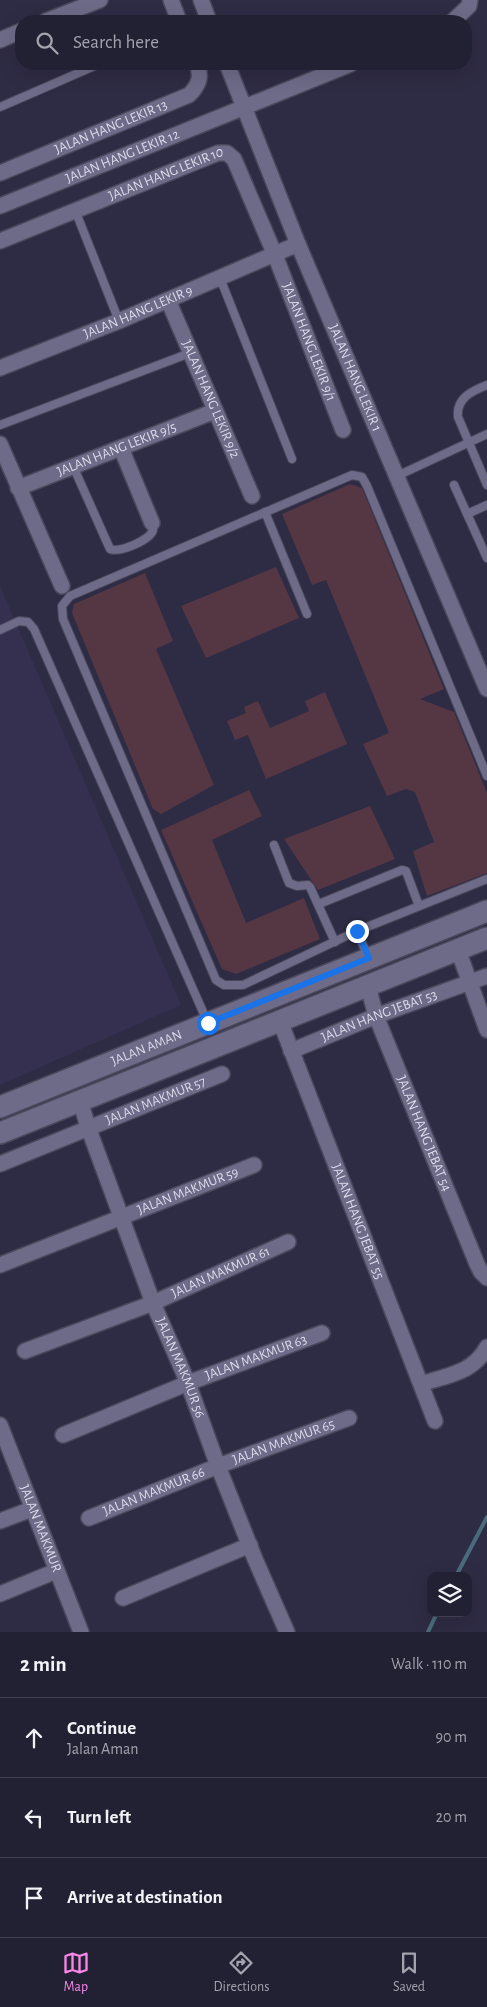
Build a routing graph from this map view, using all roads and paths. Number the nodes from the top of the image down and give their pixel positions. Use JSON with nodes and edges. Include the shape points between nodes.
{"nodes":[{"id":1,"x":100,"y":0,"type":"edge"},
{"id":2,"x":171,"y":0,"type":"edge"},
{"id":3,"x":201,"y":0,"type":"edge"},
{"id":4,"x":470,"y":0,"type":"edge"},
{"id":5,"x":61,"y":15,"type":"edge"},
{"id":6,"x":177,"y":15,"type":"edge"},
{"id":7,"x":207,"y":15,"type":"edge"},
{"id":8,"x":460,"y":15,"type":"edge"},
{"id":9,"x":15,"y":34,"type":"edge"},
{"id":10,"x":0,"y":40,"type":"edge"},
{"id":11,"x":86,"y":70,"type":"edge"},
{"id":12,"x":200,"y":70,"type":"edge"},
{"id":13,"x":229,"y":70,"type":"edge"},
{"id":14,"x":337,"y":70,"type":"edge"},
{"id":15,"x":0,"y":107,"type":"edge"},
{"id":16,"x":245,"y":108,"type":"junction"},
{"id":17,"x":1,"y":171,"type":"edge"},
{"id":18,"x":0,"y":206,"type":"edge"},
{"id":19,"x":75,"y":210,"type":"junction"},
{"id":20,"x":0,"y":241,"type":"edge"},
{"id":21,"x":298,"y":244,"type":"junction"},
{"id":22,"x":275,"y":255,"type":"junction"},
{"id":23,"x":220,"y":278,"type":"junction"},
{"id":24,"x":168,"y":300,"type":"junction"},
{"id":25,"x":119,"y":321,"type":"junction"},
{"id":26,"x":190,"y":352,"type":"junction"},
{"id":27,"x":0,"y":368,"type":"edge"},
{"id":28,"x":487,"y":385,"type":"edge"},
{"id":29,"x":215,"y":411,"type":"junction"},
{"id":30,"x":0,"y":425,"type":"edge"},
{"id":31,"x":343,"y":430,"type":"dead end"},
{"id":32,"x":487,"y":434,"type":"edge"},
{"id":33,"x":470,"y":441,"type":"junction"},
{"id":34,"x":0,"y":444,"type":"edge"},
{"id":35,"x":121,"y":448,"type":"junction"},
{"id":36,"x":292,"y":459,"type":"dead end"},
{"id":37,"x":73,"y":466,"type":"junction"},
{"id":38,"x":485,"y":474,"type":"edge"},
{"id":39,"x":397,"y":476,"type":"junction"},
{"id":40,"x":454,"y":485,"type":"dead end"},
{"id":41,"x":487,"y":485,"type":"edge"},
{"id":42,"x":18,"y":488,"type":"junction"},
{"id":43,"x":252,"y":496,"type":"dead end"},
{"id":44,"x":487,"y":505,"type":"edge"},
{"id":45,"x":265,"y":512,"type":"junction"},
{"id":46,"x":467,"y":514,"type":"junction"},
{"id":47,"x":152,"y":523,"type":"joint"},
{"id":48,"x":487,"y":558,"type":"edge"},
{"id":49,"x":62,"y":586,"type":"dead end"},
{"id":50,"x":307,"y":614,"type":"dead end"},
{"id":51,"x":0,"y":630,"type":"edge"},
{"id":52,"x":485,"y":679,"type":"edge"},
{"id":53,"x":487,"y":776,"type":"edge"},
{"id":54,"x":274,"y":845,"type":"dead end"},
{"id":55,"x":487,"y":879,"type":"edge"},
{"id":56,"x":319,"y":904,"type":"junction"},
{"id":57,"x":419,"y":906,"type":"junction"},
{"id":58,"x":487,"y":911,"type":"edge"},
{"id":59,"x":357,"y":931,"type":"junction"},
{"id":60,"x":487,"y":938,"type":"edge"},
{"id":61,"x":335,"y":942,"type":"junction"},
{"id":62,"x":458,"y":950,"type":"junction"},
{"id":63,"x":369,"y":958,"type":"junction"},
{"id":64,"x":487,"y":976,"type":"edge"},
{"id":65,"x":470,"y":983,"type":"junction"},
{"id":66,"x":368,"y":986,"type":"junction"},
{"id":67,"x":376,"y":1016,"type":"junction"},
{"id":68,"x":280,"y":1021,"type":"junction"},
{"id":69,"x":208,"y":1023,"type":"junction"},
{"id":70,"x":487,"y":1030,"type":"edge"},
{"id":71,"x":291,"y":1051,"type":"junction"},
{"id":72,"x":222,"y":1074,"type":"dead end"},
{"id":73,"x":80,"y":1100,"type":"junction"},
{"id":74,"x":0,"y":1106,"type":"edge"},
{"id":75,"x":88,"y":1127,"type":"junction"},
{"id":76,"x":0,"y":1133,"type":"edge"},
{"id":77,"x":0,"y":1164,"type":"edge"},
{"id":78,"x":254,"y":1165,"type":"dead end"},
{"id":79,"x":122,"y":1217,"type":"junction"},
{"id":80,"x":288,"y":1242,"type":"dead end"},
{"id":81,"x":0,"y":1265,"type":"edge"},
{"id":82,"x":487,"y":1278,"type":"edge"},
{"id":83,"x":153,"y":1303,"type":"junction"},
{"id":84,"x":322,"y":1333,"type":"dead end"},
{"id":85,"x":487,"y":1347,"type":"edge"},
{"id":86,"x":25,"y":1351,"type":"dead end"},
{"id":87,"x":188,"y":1383,"type":"junction"},
{"id":88,"x":421,"y":1384,"type":"junction"},
{"id":89,"x":348,"y":1418,"type":"dead end"},
{"id":90,"x":435,"y":1421,"type":"dead end"},
{"id":91,"x":1,"y":1434,"type":"edge"},
{"id":92,"x":63,"y":1435,"type":"dead end"},
{"id":93,"x":218,"y":1466,"type":"junction"},
{"id":94,"x":32,"y":1509,"type":"junction"},
{"id":95,"x":89,"y":1518,"type":"dead end"},
{"id":96,"x":0,"y":1521,"type":"edge"},
{"id":97,"x":250,"y":1546,"type":"junction"},
{"id":98,"x":56,"y":1571,"type":"junction"},
{"id":99,"x":0,"y":1594,"type":"edge"},
{"id":100,"x":123,"y":1598,"type":"dead end"},
{"id":101,"x":80,"y":1632,"type":"edge"},
{"id":102,"x":286,"y":1632,"type":"edge"}],
"edges":[{"from":1,"to":5,"type":"street"},
{"from":2,"to":6,"type":"street"},
{"from":3,"to":7,"type":"street"},
{"from":4,"to":8,"type":"street","via":[[470,6]]},
{"from":9,"to":10,"type":"street"},
{"from":11,"to":15,"type":"lane"},
{"from":12,"to":17,"type":"street","name":"JALAN HANG LEKIR 13","via":[[198,86],[189,96]]},
{"from":13,"to":16,"type":"street","name":"JALAN HANG LEKIR 1"},
{"from":14,"to":16,"type":"street","name":"JALAN HANG LEKIR 12"},
{"from":16,"to":18,"type":"street","name":"JALAN HANG LEKIR 12"},
{"from":16,"to":21,"type":"street","name":"JALAN HANG LEKIR 1"},
{"from":19,"to":20,"type":"street","name":"JALAN HANG LEKIR 10"},
{"from":19,"to":22,"type":"street","name":"JALAN HANG LEKIR 10","via":[[218,152],[227,153],[234,159]]},
{"from":19,"to":25,"type":"lane"},
{"from":21,"to":22,"type":"street","name":"JALAN HANG LEKIR 9"},
{"from":21,"to":39,"type":"street","name":"JALAN HANG LEKIR 1"},
{"from":22,"to":23,"type":"street","name":"JALAN HANG LEKIR 9"},
{"from":22,"to":31,"type":"street","name":"JALAN HANG LEKIR 9/1"},
{"from":23,"to":24,"type":"street","name":"JALAN HANG LEKIR 9"},
{"from":23,"to":36,"type":"lane"},
{"from":24,"to":25,"type":"street","name":"JALAN HANG LEKIR 9"},
{"from":24,"to":26,"type":"street","name":"JALAN HANG LEKIR 9/2"},
{"from":25,"to":27,"type":"street","name":"JALAN HANG LEKIR 9"},
{"from":26,"to":29,"type":"street","name":"JALAN HANG LEKIR 9/2"},
{"from":26,"to":30,"type":"lane"},
{"from":28,"to":33,"type":"lane","via":[[468,394],[459,406],[458,417]]},
{"from":29,"to":35,"type":"street","name":"JALAN HANG LEKIR 9/5"},
{"from":29,"to":43,"type":"street","name":"JALAN HANG LEKIR 9/2"},
{"from":32,"to":33,"type":"lane"},
{"from":33,"to":38,"type":"lane"},
{"from":33,"to":39,"type":"lane"},
{"from":34,"to":42,"type":"street"},
{"from":35,"to":37,"type":"street","name":"JALAN HANG LEKIR 9/5"},
{"from":35,"to":47,"type":"street"},
{"from":37,"to":42,"type":"street","name":"JALAN HANG LEKIR 9/5"},
{"from":37,"to":47,"type":"lane","via":[[110,550],[120,550],[148,538],[153,530]]},
{"from":38,"to":41,"type":"lane"},
{"from":39,"to":52,"type":"street","name":"JALAN HANG LEKIR 1"},
{"from":40,"to":46,"type":"lane"},
{"from":42,"to":49,"type":"street"},
{"from":44,"to":46,"type":"lane"},
{"from":45,"to":50,"type":"lane"},
{"from":45,"to":53,"type":"lane","via":[[352,474],[362,477]]},
{"from":45,"to":61,"type":"lane","via":[[70,596],[62,606],[63,619],[216,980],[224,985],[243,986]]},
{"from":46,"to":48,"type":"lane"},
{"from":51,"to":69,"type":"lane","via":[[19,621],[28,622],[34,629]]},
{"from":54,"to":56,"type":"lane","via":[[289,883],[308,885]]},
{"from":55,"to":57,"type":"lane"},
{"from":56,"to":57,"type":"lane","via":[[402,870],[406,871]]},
{"from":56,"to":61,"type":"lane"},
{"from":57,"to":59,"type":"lane"},
{"from":58,"to":63,"type":"main road","name":"JALAN AMAN"},
{"from":59,"to":61,"type":"lane"},
{"from":59,"to":63,"type":"lane"},
{"from":60,"to":62,"type":"main road","name":"JALAN AMAN"},
{"from":62,"to":65,"type":"street"},
{"from":62,"to":66,"type":"main road","name":"JALAN AMAN"},
{"from":63,"to":69,"type":"main road","name":"JALAN AMAN"},
{"from":64,"to":65,"type":"street","name":"JALAN HANG JEBAT 53"},
{"from":65,"to":67,"type":"street","name":"JALAN HANG JEBAT 53"},
{"from":65,"to":70,"type":"street"},
{"from":66,"to":67,"type":"street","name":"JALAN HANG JEBAT 54"},
{"from":66,"to":68,"type":"main road","name":"JALAN AMAN"},
{"from":67,"to":71,"type":"street","name":"JALAN HANG JEBAT 53"},
{"from":67,"to":82,"type":"street","name":"JALAN HANG JEBAT 54","via":[[477,1264]]},
{"from":68,"to":71,"type":"street","name":"JALAN HANG JEBAT 55"},
{"from":68,"to":73,"type":"main road","name":"JALAN AMAN"},
{"from":69,"to":74,"type":"main road","name":"JALAN AMAN"},
{"from":71,"to":88,"type":"street","name":"JALAN HANG JEBAT 55"},
{"from":72,"to":75,"type":"street","name":"JALAN MAKMUR 57"},
{"from":73,"to":75,"type":"street","name":"JALAN MAKMUR 56"},
{"from":73,"to":76,"type":"main road","name":"JALAN AMAN"},
{"from":75,"to":77,"type":"street","name":"JALAN MAKMUR 57"},
{"from":75,"to":79,"type":"street","name":"JALAN MAKMUR 56"},
{"from":78,"to":79,"type":"street","name":"JALAN MAKMUR 59"},
{"from":79,"to":81,"type":"street","name":"JALAN MAKMUR 59"},
{"from":79,"to":83,"type":"street","name":"JALAN MAKMUR 56"},
{"from":80,"to":83,"type":"street","name":"JALAN MAKMUR 61"},
{"from":83,"to":86,"type":"street","name":"JALAN MAKMUR 61"},
{"from":83,"to":87,"type":"street","name":"JALAN MAKMUR 56"},
{"from":84,"to":87,"type":"street","name":"JALAN MAKMUR 63"},
{"from":85,"to":88,"type":"street","via":[[482,1357],[466,1370]]},
{"from":87,"to":92,"type":"street","name":"JALAN MAKMUR 63"},
{"from":87,"to":93,"type":"street","name":"JALAN MAKMUR 56"},
{"from":88,"to":90,"type":"street","name":"JALAN HANG JEBAT 55"},
{"from":89,"to":93,"type":"street","name":"JALAN MAKMUR 65"},
{"from":91,"to":94,"type":"street","name":"JALAN MAKMUR"},
{"from":93,"to":95,"type":"street","name":"JALAN MAKMUR 66"},
{"from":93,"to":97,"type":"street","name":"JALAN MAKMUR 56"},
{"from":94,"to":96,"type":"street"},
{"from":94,"to":98,"type":"street","name":"JALAN MAKMUR"},
{"from":97,"to":100,"type":"street"},
{"from":97,"to":102,"type":"street","name":"JALAN MAKMUR 56"},
{"from":98,"to":99,"type":"street"},
{"from":98,"to":101,"type":"street","name":"JALAN MAKMUR"}]}
